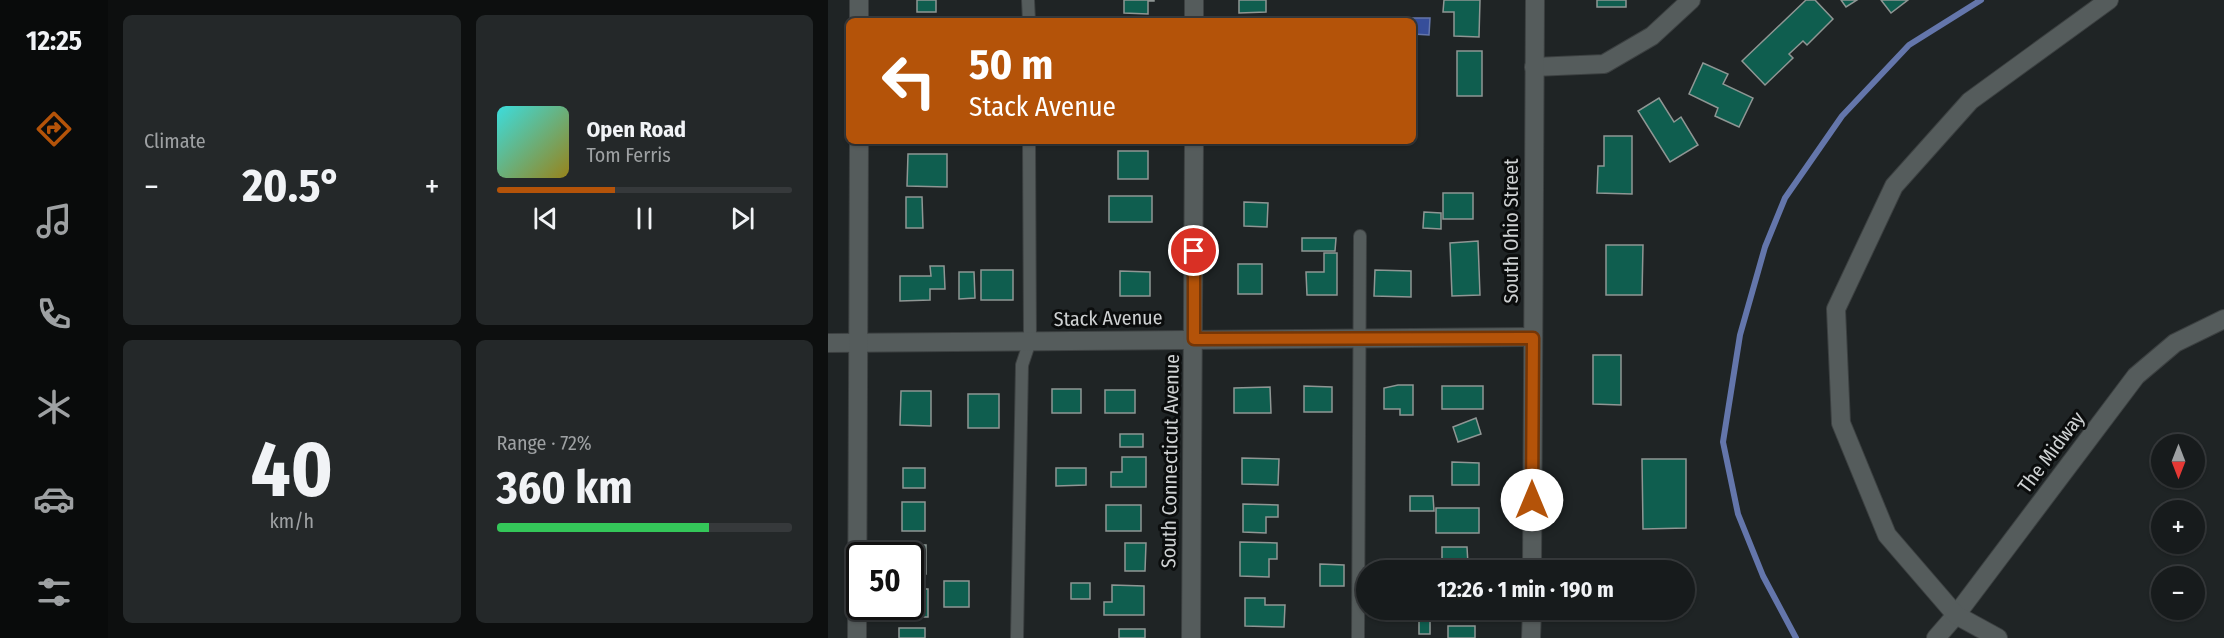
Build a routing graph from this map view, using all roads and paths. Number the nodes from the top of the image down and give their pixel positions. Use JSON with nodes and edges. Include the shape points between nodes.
{"nodes":[{"id":1,"x":859,"y":0,"type":"edge"},
{"id":2,"x":1029,"y":0,"type":"edge"},
{"id":3,"x":1194,"y":0,"type":"edge"},
{"id":4,"x":1535,"y":0,"type":"edge"},
{"id":5,"x":1691,"y":0,"type":"edge"},
{"id":6,"x":2109,"y":0,"type":"edge"},
{"id":7,"x":859,"y":18,"type":"edge"},
{"id":8,"x":1029,"y":18,"type":"edge"},
{"id":9,"x":1194,"y":18,"type":"edge"},
{"id":10,"x":1534,"y":67,"type":"junction"},
{"id":11,"x":859,"y":144,"type":"edge"},
{"id":12,"x":1029,"y":144,"type":"edge"},
{"id":13,"x":1194,"y":144,"type":"edge"},
{"id":14,"x":1360,"y":236,"type":"dead end"},
{"id":15,"x":2224,"y":319,"type":"edge"},
{"id":16,"x":1533,"y":338,"type":"junction"},
{"id":17,"x":1194,"y":339,"type":"junction"},
{"id":18,"x":1361,"y":339,"type":"junction"},
{"id":19,"x":1029,"y":341,"type":"junction"},
{"id":20,"x":828,"y":343,"type":"edge"},
{"id":21,"x":858,"y":343,"type":"junction"},
{"id":22,"x":1532,"y":560,"type":"edge"},
{"id":23,"x":1956,"y":615,"type":"junction"},
{"id":24,"x":1532,"y":620,"type":"edge"},
{"id":25,"x":857,"y":638,"type":"edge"},
{"id":26,"x":1017,"y":638,"type":"edge"},
{"id":27,"x":1191,"y":638,"type":"edge"},
{"id":28,"x":1358,"y":638,"type":"edge"},
{"id":29,"x":1532,"y":638,"type":"edge"},
{"id":30,"x":1936,"y":638,"type":"edge"},
{"id":31,"x":1998,"y":638,"type":"edge"}],
"edges":[{"from":1,"to":7,"type":"street"},
{"from":2,"to":8,"type":"lane"},
{"from":3,"to":9,"type":"street"},
{"from":4,"to":10,"type":"street","name":"South Ohio Street"},
{"from":5,"to":10,"type":"street","via":[[1652,36],[1604,64]]},
{"from":6,"to":23,"type":"street","via":[[1970,101],[1894,186],[1836,309],[1841,423],[1887,535]]},
{"from":10,"to":16,"type":"street","name":"South Ohio Street"},
{"from":11,"to":21,"type":"street"},
{"from":12,"to":19,"type":"lane"},
{"from":13,"to":17,"type":"street","name":"South Connecticut Avenue"},
{"from":14,"to":18,"type":"lane"},
{"from":15,"to":23,"type":"street","name":"The Midway","via":[[2175,343],[2136,376]]},
{"from":16,"to":18,"type":"street","name":"Stack Avenue"},
{"from":16,"to":22,"type":"street","name":"South Ohio Street"},
{"from":17,"to":18,"type":"street","name":"Stack Avenue"},
{"from":17,"to":19,"type":"street","name":"Stack Avenue"},
{"from":17,"to":27,"type":"street","name":"South Connecticut Avenue"},
{"from":18,"to":28,"type":"lane"},
{"from":19,"to":21,"type":"street","name":"Stack Avenue"},
{"from":19,"to":26,"type":"lane","via":[[1022,365]]},
{"from":20,"to":21,"type":"street","name":"Stack Avenue"},
{"from":21,"to":25,"type":"street"},
{"from":23,"to":30,"type":"street","name":"The Midway"},
{"from":23,"to":31,"type":"street"},
{"from":24,"to":29,"type":"street"}]}
